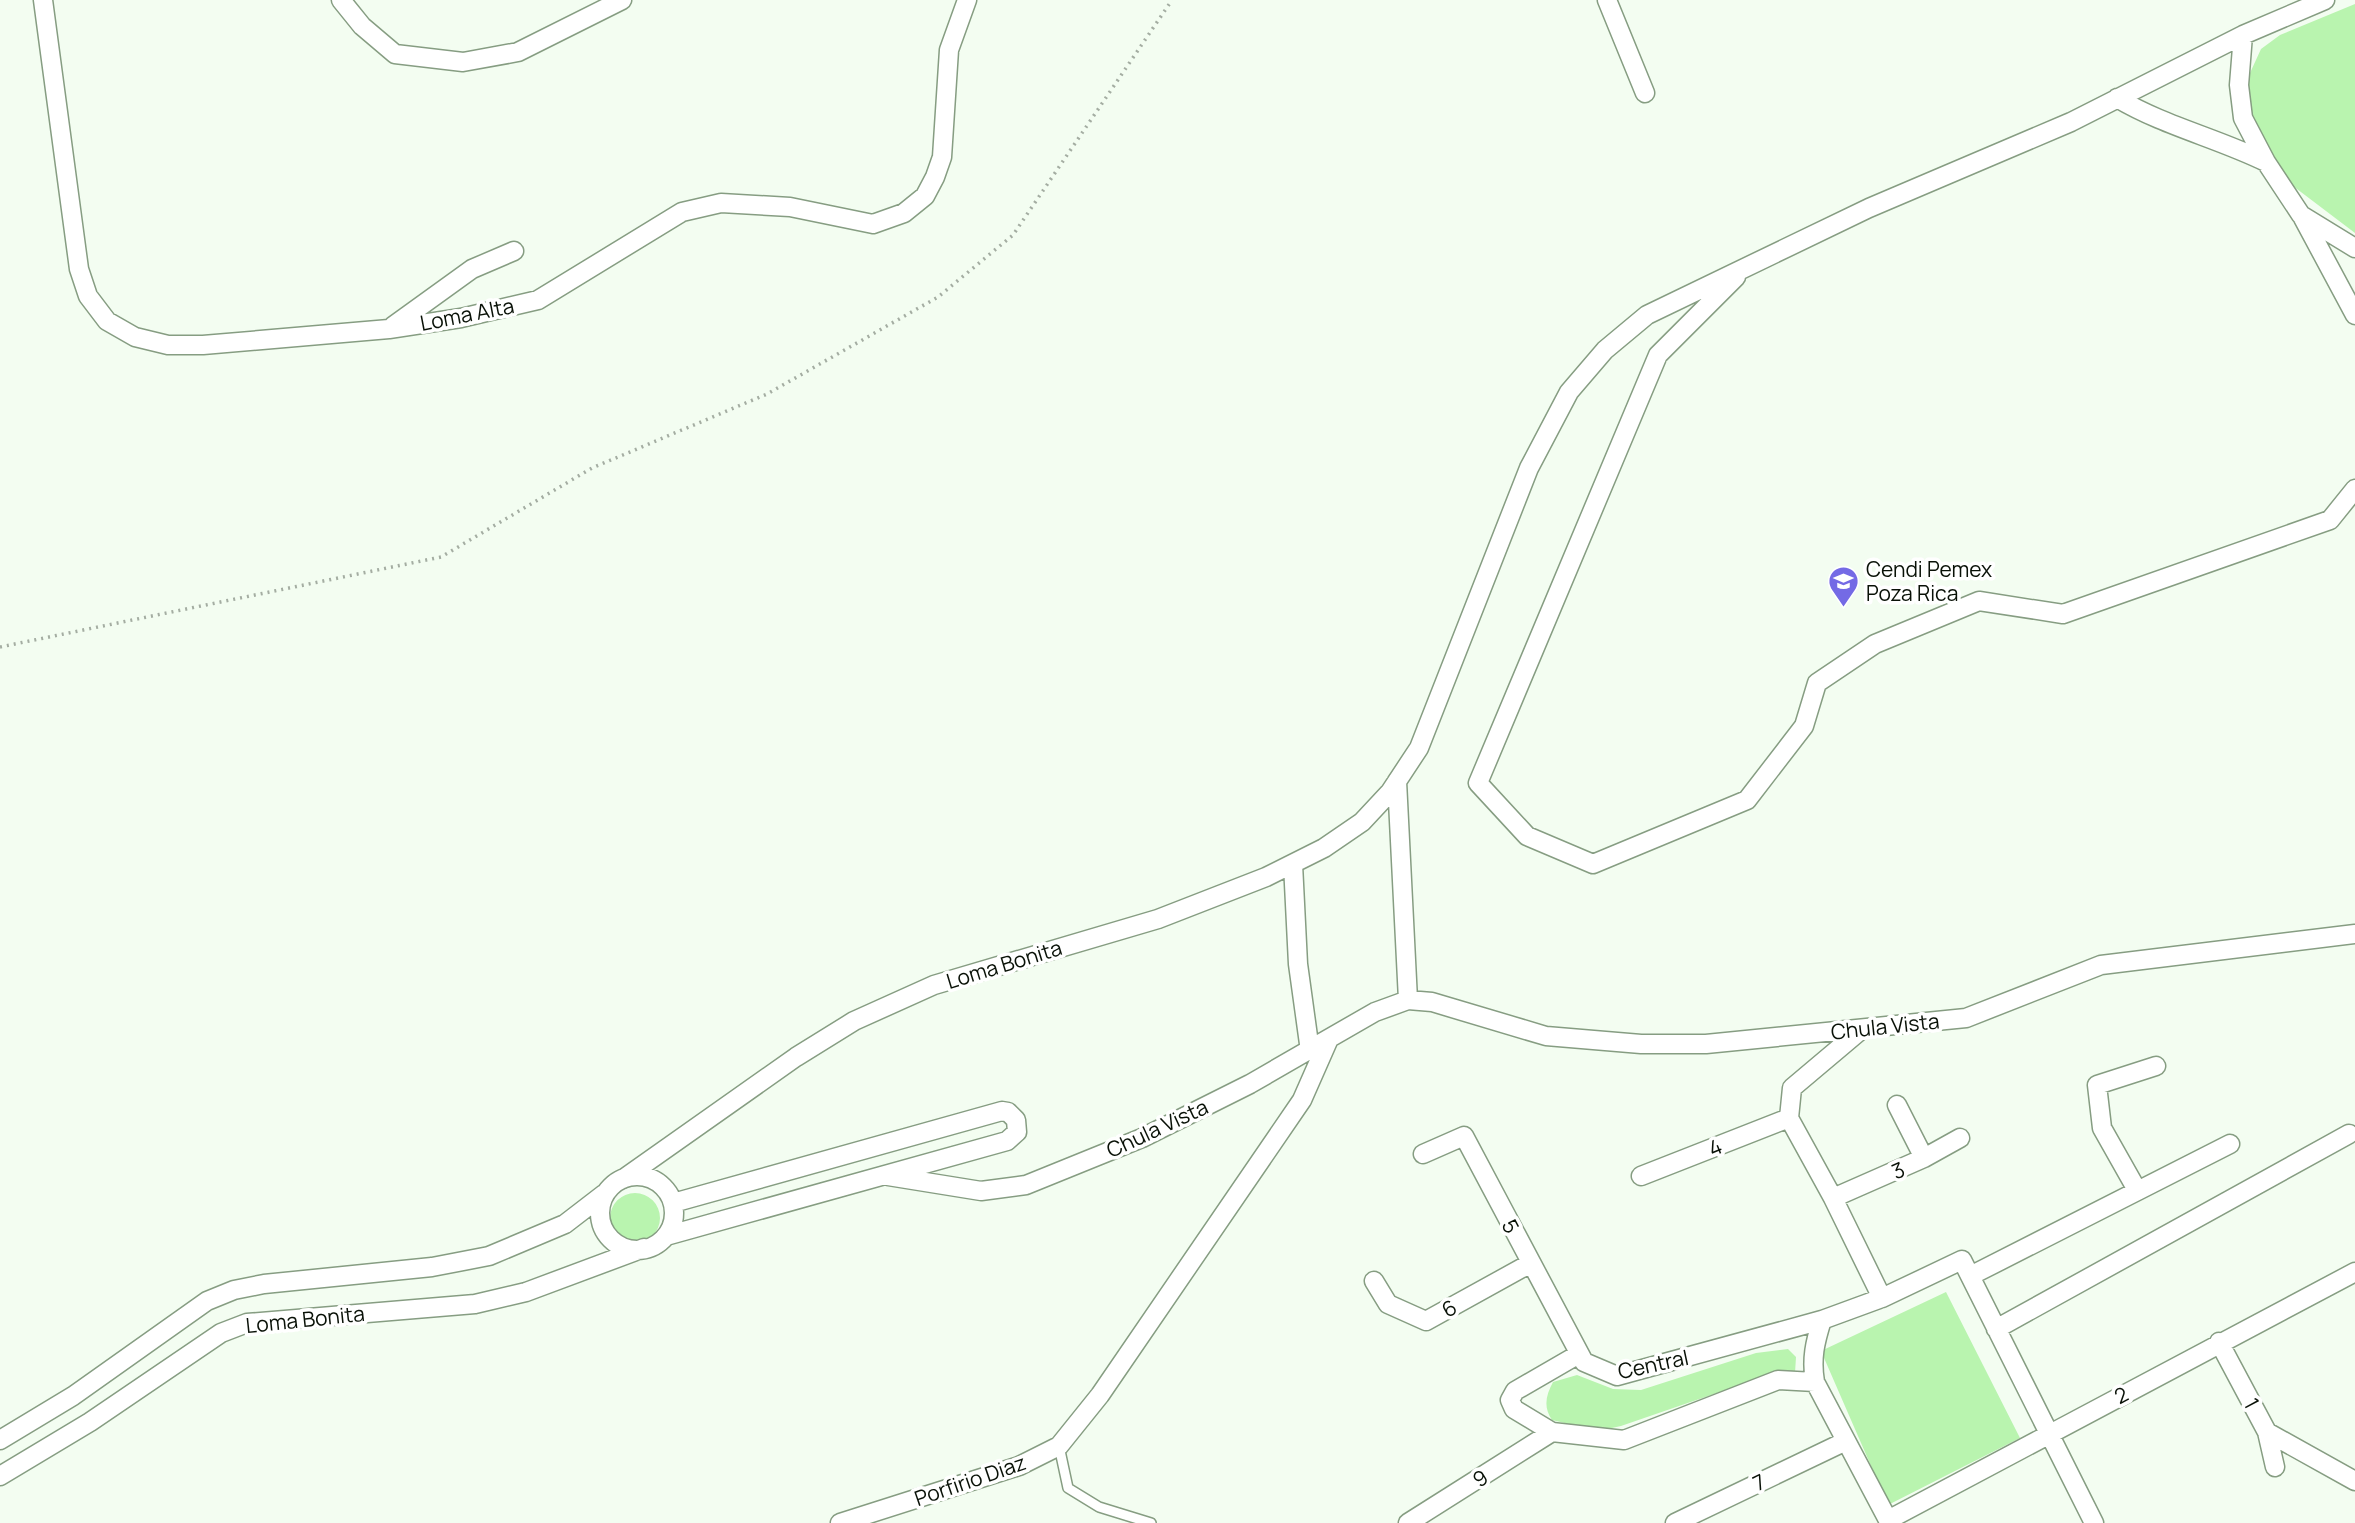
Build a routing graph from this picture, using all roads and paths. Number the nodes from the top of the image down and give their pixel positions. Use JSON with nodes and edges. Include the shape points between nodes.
{"nodes":[{"id":1,"x":43,"y":0,"type":"edge"},
{"id":2,"x":341,"y":0,"type":"edge"},
{"id":3,"x":622,"y":0,"type":"edge"},
{"id":4,"x":967,"y":0,"type":"edge"},
{"id":5,"x":1172,"y":0,"type":"edge"},
{"id":6,"x":1607,"y":0,"type":"edge"},
{"id":7,"x":2325,"y":0,"type":"edge"},
{"id":8,"x":2244,"y":35,"type":"junction"},
{"id":9,"x":1645,"y":93,"type":"dead end"},
{"id":10,"x":2117,"y":98,"type":"junction"},
{"id":11,"x":2266,"y":162,"type":"junction"},
{"id":12,"x":2301,"y":215,"type":"junction"},
{"id":13,"x":2355,"y":248,"type":"edge"},
{"id":14,"x":514,"y":251,"type":"dead end"},
{"id":15,"x":1742,"y":271,"type":"junction"},
{"id":16,"x":2355,"y":315,"type":"edge"},
{"id":17,"x":389,"y":329,"type":"junction"},
{"id":18,"x":2355,"y":489,"type":"edge"},
{"id":19,"x":0,"y":647,"type":"edge"},
{"id":20,"x":1397,"y":781,"type":"junction"},
{"id":21,"x":1293,"y":864,"type":"junction"},
{"id":22,"x":2355,"y":934,"type":"edge"},
{"id":23,"x":1408,"y":1000,"type":"junction"},
{"id":24,"x":1862,"y":1029,"type":"junction"},
{"id":25,"x":1328,"y":1041,"type":"junction"},
{"id":26,"x":1310,"y":1051,"type":"junction"},
{"id":27,"x":2156,"y":1066,"type":"dead end"},
{"id":28,"x":1897,"y":1105,"type":"dead end"},
{"id":29,"x":1789,"y":1118,"type":"junction"},
{"id":30,"x":2349,"y":1134,"type":"dead end"},
{"id":31,"x":1961,"y":1138,"type":"dead end"},
{"id":32,"x":2230,"y":1144,"type":"dead end"},
{"id":33,"x":1423,"y":1154,"type":"dead end"},
{"id":34,"x":1924,"y":1158,"type":"junction"},
{"id":35,"x":888,"y":1176,"type":"junction"},
{"id":36,"x":1641,"y":1177,"type":"dead end"},
{"id":37,"x":623,"y":1179,"type":"junction"},
{"id":38,"x":2137,"y":1191,"type":"junction"},
{"id":39,"x":604,"y":1194,"type":"junction"},
{"id":40,"x":1833,"y":1198,"type":"junction"},
{"id":41,"x":673,"y":1203,"type":"junction"},
{"id":42,"x":666,"y":1236,"type":"junction"},
{"id":43,"x":644,"y":1248,"type":"junction"},
{"id":44,"x":1531,"y":1263,"type":"junction"},
{"id":45,"x":1967,"y":1268,"type":"junction"},
{"id":46,"x":2355,"y":1272,"type":"edge"},
{"id":47,"x":1374,"y":1281,"type":"dead end"},
{"id":48,"x":1882,"y":1298,"type":"junction"},
{"id":49,"x":1822,"y":1320,"type":"junction"},
{"id":50,"x":1996,"y":1328,"type":"junction"},
{"id":51,"x":2219,"y":1342,"type":"junction"},
{"id":52,"x":1579,"y":1354,"type":"junction"},
{"id":53,"x":122,"y":1362,"type":"junction"},
{"id":54,"x":1815,"y":1382,"type":"junction"},
{"id":55,"x":139,"y":1388,"type":"junction"},
{"id":56,"x":2267,"y":1432,"type":"junction"},
{"id":57,"x":1552,"y":1433,"type":"junction"},
{"id":58,"x":2050,"y":1433,"type":"junction"},
{"id":59,"x":0,"y":1440,"type":"edge"},
{"id":60,"x":1844,"y":1442,"type":"junction"},
{"id":61,"x":1059,"y":1446,"type":"junction"},
{"id":62,"x":2275,"y":1467,"type":"dead end"},
{"id":63,"x":0,"y":1476,"type":"edge"},
{"id":64,"x":2355,"y":1481,"type":"edge"},
{"id":65,"x":840,"y":1523,"type":"edge"},
{"id":66,"x":1152,"y":1523,"type":"edge"},
{"id":67,"x":1408,"y":1523,"type":"edge"},
{"id":68,"x":1675,"y":1523,"type":"edge"},
{"id":69,"x":2094,"y":1523,"type":"edge"}],
"edges":[{"from":1,"to":17,"type":"street","name":"Loma Alta","via":[[79,269],[88,296],[107,321],[135,337],[168,345]]},
{"from":2,"to":3,"type":"street","via":[[362,26],[395,54],[463,62],[518,52]]},
{"from":4,"to":17,"type":"street","name":"Loma Alta","via":[[949,50],[942,157],[925,196],[904,213],[873,224],[790,207],[721,203],[682,212],[538,300]]},
{"from":5,"to":19,"type":"path","via":[[1013,235],[938,297],[767,394],[592,468],[441,557]]},
{"from":6,"to":9,"type":"street"},
{"from":7,"to":8,"type":"street","name":"Loma Bonita"},
{"from":8,"to":10,"type":"street","name":"Loma Bonita"},
{"from":8,"to":11,"type":"street","via":[[2239,85],[2243,118]]},
{"from":10,"to":11,"type":"street","via":[[2145,114],[2231,144]]},
{"from":10,"to":15,"type":"street","name":"Loma Bonita","via":[[1869,208]]},
{"from":11,"to":12,"type":"street"},
{"from":12,"to":13,"type":"street"},
{"from":12,"to":16,"type":"street"},
{"from":14,"to":17,"type":"street","via":[[472,269]]},
{"from":15,"to":18,"type":"street","via":[[1658,355],[1478,783],[1527,836],[1593,864],[1747,800],[1804,726],[1817,683],[1875,644],[1979,601],[2063,614],[2330,520]]},
{"from":15,"to":20,"type":"street","name":"Loma Bonita","via":[[1647,315],[1605,350],[1570,392],[1529,468],[1419,748]]},
{"from":20,"to":21,"type":"street","name":"Loma Bonita","via":[[1362,822]]},
{"from":20,"to":23,"type":"street"},
{"from":21,"to":26,"type":"street","via":[[1297,964]]},
{"from":21,"to":37,"type":"street","name":"Loma Bonita","via":[[1158,919],[934,985],[854,1021]]},
{"from":22,"to":24,"type":"street","name":"Chula Vista","via":[[2101,965],[1966,1017]]},
{"from":23,"to":24,"type":"street","name":"Chula Vista","via":[[1432,1002],[1546,1036],[1641,1044],[1706,1044]]},
{"from":23,"to":25,"type":"street","name":"Chula Vista","via":[[1375,1012]]},
{"from":24,"to":29,"type":"street","via":[[1792,1088]]},
{"from":25,"to":26,"type":"street","name":"Chula Vista"},
{"from":25,"to":61,"type":"street","via":[[1302,1100],[1100,1395]]},
{"from":26,"to":35,"type":"street","name":"Chula Vista","via":[[1142,1138],[1026,1185],[981,1191]]},
{"from":27,"to":38,"type":"street","via":[[2096,1085],[2102,1128]]},
{"from":28,"to":34,"type":"street"},
{"from":29,"to":36,"type":"street","name":"4"},
{"from":29,"to":40,"type":"street"},
{"from":30,"to":50,"type":"street"},
{"from":31,"to":34,"type":"street","name":"3"},
{"from":32,"to":38,"type":"street","name":"Central"},
{"from":33,"to":44,"type":"street","name":"5","via":[[1464,1136]]},
{"from":34,"to":40,"type":"street","name":"3"},
{"from":35,"to":41,"type":"street","via":[[1007,1141],[1017,1132],[1016,1120],[1002,1111]]},
{"from":35,"to":42,"type":"street"},
{"from":37,"to":39,"type":"street"},
{"from":37,"to":41,"type":"street","via":[[648,1178],[668,1192]]},
{"from":38,"to":45,"type":"street","name":"Central"},
{"from":39,"to":43,"type":"street","via":[[599,1216],[610,1238]]},
{"from":39,"to":53,"type":"street","name":"Loma Bonita","via":[[565,1224],[489,1256],[234,1290],[207,1301]]},
{"from":40,"to":48,"type":"street"},
{"from":41,"to":42,"type":"street","via":[[672,1227]]},
{"from":42,"to":43,"type":"street"},
{"from":43,"to":55,"type":"street","name":"Loma Bonita","via":[[526,1293],[475,1304],[247,1323],[221,1332]]},
{"from":44,"to":47,"type":"street","name":"6","via":[[1426,1321],[1388,1304]]},
{"from":44,"to":52,"type":"street","name":"5"},
{"from":45,"to":48,"type":"street","name":"Central"},
{"from":45,"to":50,"type":"street"},
{"from":46,"to":51,"type":"street","name":"2"},
{"from":48,"to":49,"type":"street","name":"Central"},
{"from":49,"to":52,"type":"street","name":"Central","via":[[1617,1376],[1584,1363]]},
{"from":49,"to":54,"type":"street","via":[[1813,1353]]},
{"from":50,"to":58,"type":"street"},
{"from":51,"to":56,"type":"street","name":"1"},
{"from":51,"to":58,"type":"street","name":"2"},
{"from":52,"to":57,"type":"street","via":[[1515,1391],[1510,1400],[1514,1409]]},
{"from":53,"to":55,"type":"street"},
{"from":53,"to":59,"type":"street","name":"Loma Bonita"},
{"from":54,"to":57,"type":"street","via":[[1777,1380],[1624,1440]]},
{"from":54,"to":60,"type":"street"},
{"from":55,"to":63,"type":"street","name":"Loma Bonita"},
{"from":56,"to":62,"type":"street","name":"1"},
{"from":56,"to":64,"type":"street"},
{"from":57,"to":67,"type":"street","name":"9"},
{"from":58,"to":60,"type":"street","name":"2","via":[[1888,1520]]},
{"from":58,"to":69,"type":"street"},
{"from":60,"to":68,"type":"street","name":"7"},
{"from":61,"to":65,"type":"street","name":"Porfirio Diaz","via":[[1019,1466]]},
{"from":61,"to":66,"type":"lane","via":[[1068,1488],[1099,1507]]}]}
